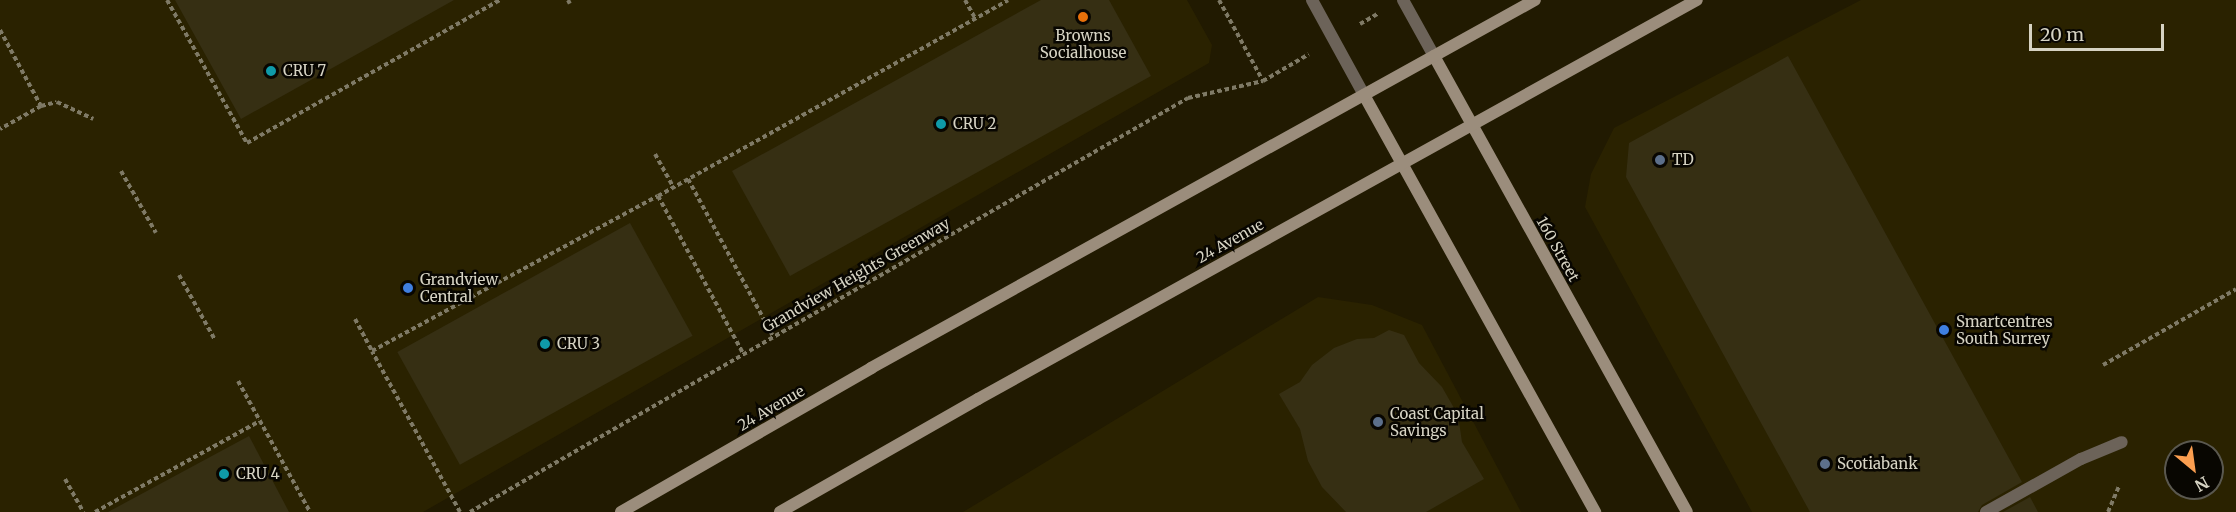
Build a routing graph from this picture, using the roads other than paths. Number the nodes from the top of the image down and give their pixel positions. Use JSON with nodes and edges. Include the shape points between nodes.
{"nodes":[{"id":1,"x":1312,"y":0,"type":"edge"},
{"id":2,"x":1403,"y":0,"type":"edge"},
{"id":3,"x":1536,"y":0,"type":"edge"},
{"id":4,"x":1697,"y":0,"type":"edge"},
{"id":5,"x":1434,"y":56,"type":"junction"},
{"id":6,"x":1364,"y":95,"type":"junction"},
{"id":7,"x":1472,"y":124,"type":"junction"},
{"id":8,"x":1402,"y":163,"type":"junction"},
{"id":9,"x":2122,"y":442,"type":"dead end"},
{"id":10,"x":621,"y":512,"type":"edge"},
{"id":11,"x":780,"y":512,"type":"edge"},
{"id":12,"x":1595,"y":512,"type":"edge"},
{"id":13,"x":1687,"y":512,"type":"edge"},
{"id":14,"x":1986,"y":512,"type":"edge"}],
"edges":[{"from":1,"to":6,"type":"street"},
{"from":2,"to":5,"type":"street","name":"160 Street"},
{"from":3,"to":5,"type":"main road","name":"24 Avenue"},
{"from":4,"to":7,"type":"main road","name":"24 Avenue"},
{"from":5,"to":6,"type":"main road","name":"24 Avenue"},
{"from":5,"to":7,"type":"main road","name":"160 Street"},
{"from":6,"to":8,"type":"main road"},
{"from":6,"to":10,"type":"main road","name":"24 Avenue","via":[[871,368]]},
{"from":7,"to":8,"type":"main road","name":"24 Avenue"},
{"from":7,"to":13,"type":"main road","name":"160 Street"},
{"from":8,"to":11,"type":"main road","name":"24 Avenue"},
{"from":8,"to":12,"type":"main road"},
{"from":9,"to":14,"type":"street","via":[[2081,459]]}]}
